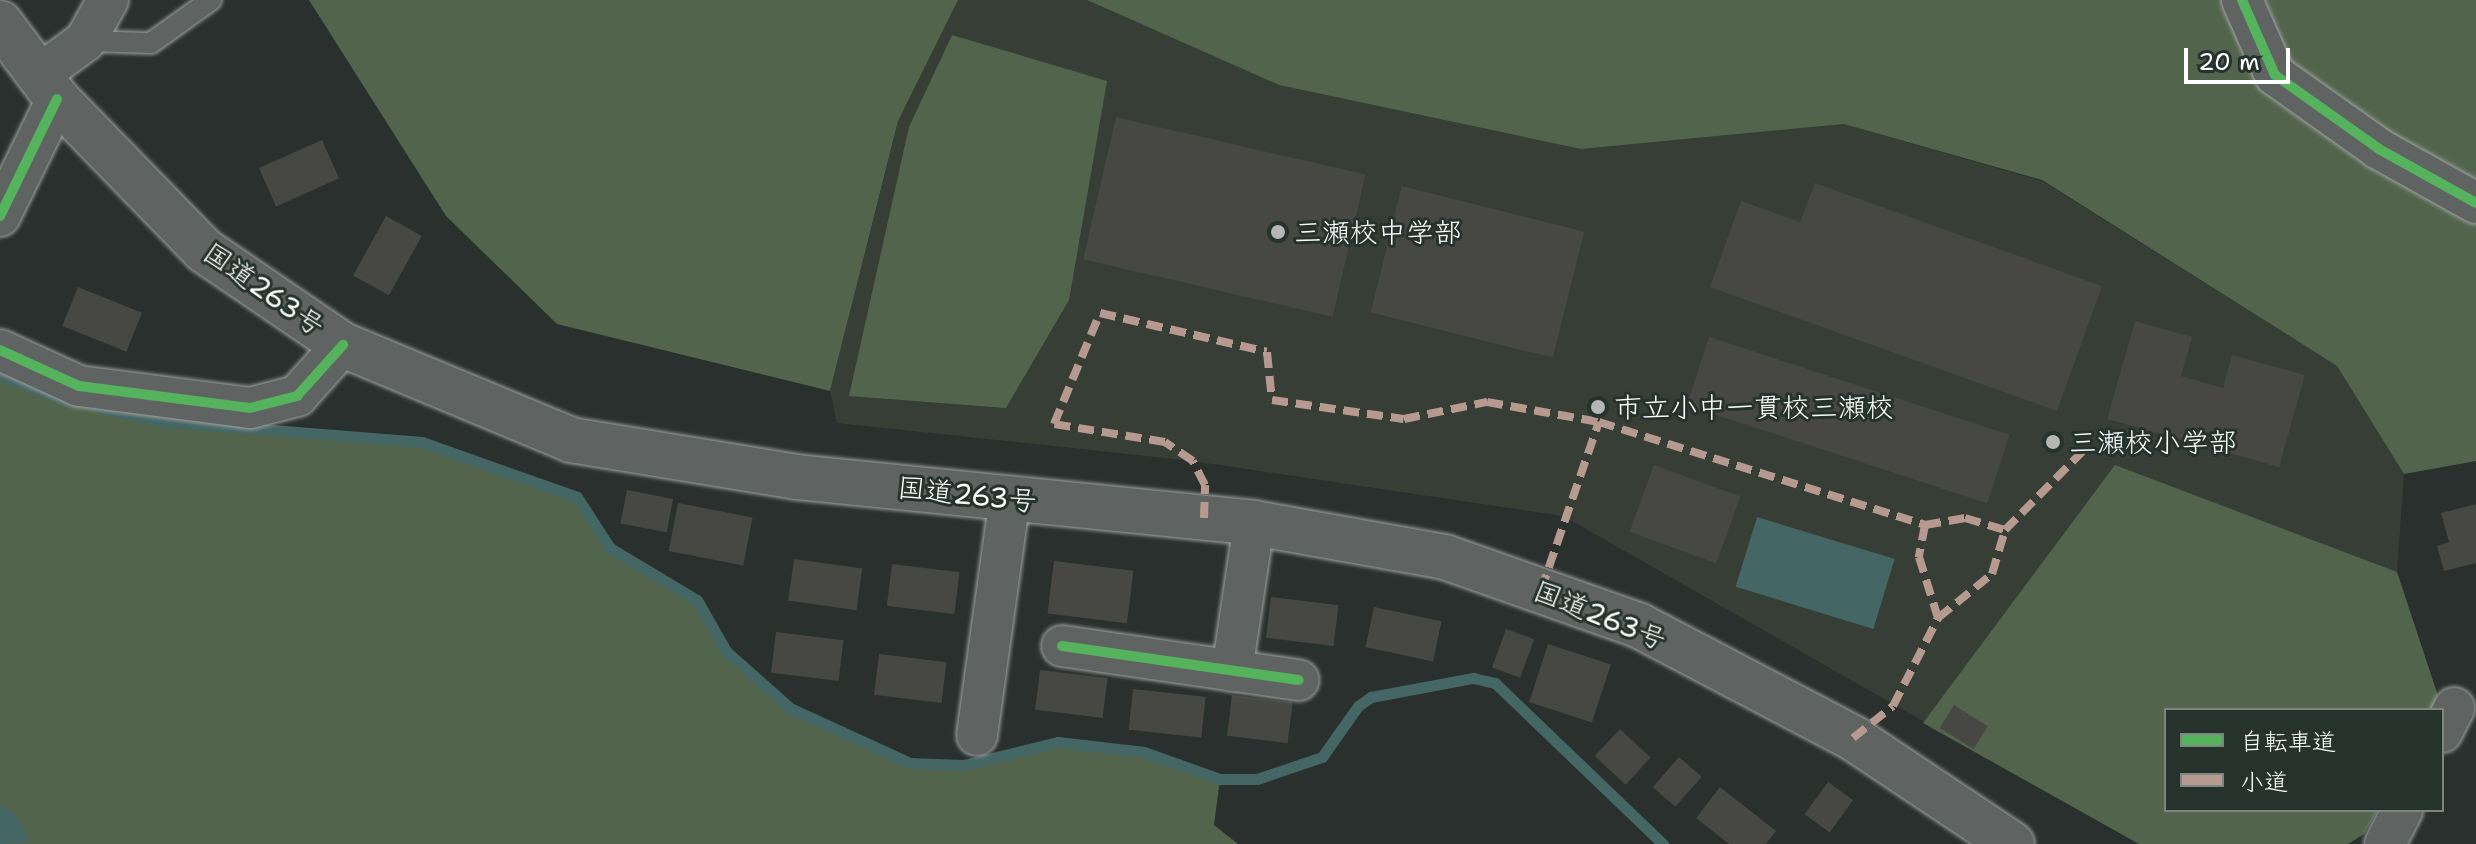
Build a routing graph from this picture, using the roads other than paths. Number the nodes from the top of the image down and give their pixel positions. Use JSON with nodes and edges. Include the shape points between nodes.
{"nodes":[{"id":1,"x":108,"y":0,"type":"edge"},
{"id":2,"x":211,"y":0,"type":"edge"},
{"id":3,"x":2242,"y":0,"type":"edge"},
{"id":4,"x":0,"y":23,"type":"edge"},
{"id":5,"x":85,"y":41,"type":"junction"},
{"id":6,"x":48,"y":87,"type":"junction"},
{"id":7,"x":2476,"y":203,"type":"edge"},
{"id":8,"x":0,"y":216,"type":"edge"},
{"id":9,"x":343,"y":345,"type":"junction"},
{"id":10,"x":0,"y":350,"type":"edge"},
{"id":11,"x":1010,"y":498,"type":"junction"},
{"id":12,"x":1254,"y":523,"type":"junction"},
{"id":13,"x":1062,"y":646,"type":"dead end"},
{"id":14,"x":1232,"y":671,"type":"junction"},
{"id":15,"x":1299,"y":680,"type":"dead end"},
{"id":16,"x":977,"y":735,"type":"dead end"},
{"id":17,"x":2401,"y":812,"type":"edge"},
{"id":18,"x":2012,"y":844,"type":"edge"},
{"id":19,"x":2385,"y":844,"type":"edge"}],
"edges":[{"from":1,"to":5,"type":"street"},
{"from":2,"to":5,"type":"lane","via":[[151,43]]},
{"from":3,"to":7,"type":"street","via":[[2275,75],[2379,149]]},
{"from":4,"to":6,"type":"highway","name":"国道263号"},
{"from":5,"to":6,"type":"street"},
{"from":6,"to":8,"type":"street"},
{"from":6,"to":9,"type":"highway","name":"国道263号","via":[[205,251]]},
{"from":9,"to":10,"type":"street","via":[[297,396],[250,408],[79,386]]},
{"from":9,"to":11,"type":"highway","name":"国道263号","via":[[571,440],[797,477]]},
{"from":11,"to":12,"type":"highway","name":"国道263号"},
{"from":11,"to":16,"type":"street"},
{"from":12,"to":14,"type":"street"},
{"from":12,"to":18,"type":"highway","name":"国道263号","via":[[1445,557],[1638,625],[1853,738]]},
{"from":13,"to":14,"type":"street"},
{"from":14,"to":15,"type":"street"},
{"from":17,"to":19,"type":"street"}]}
